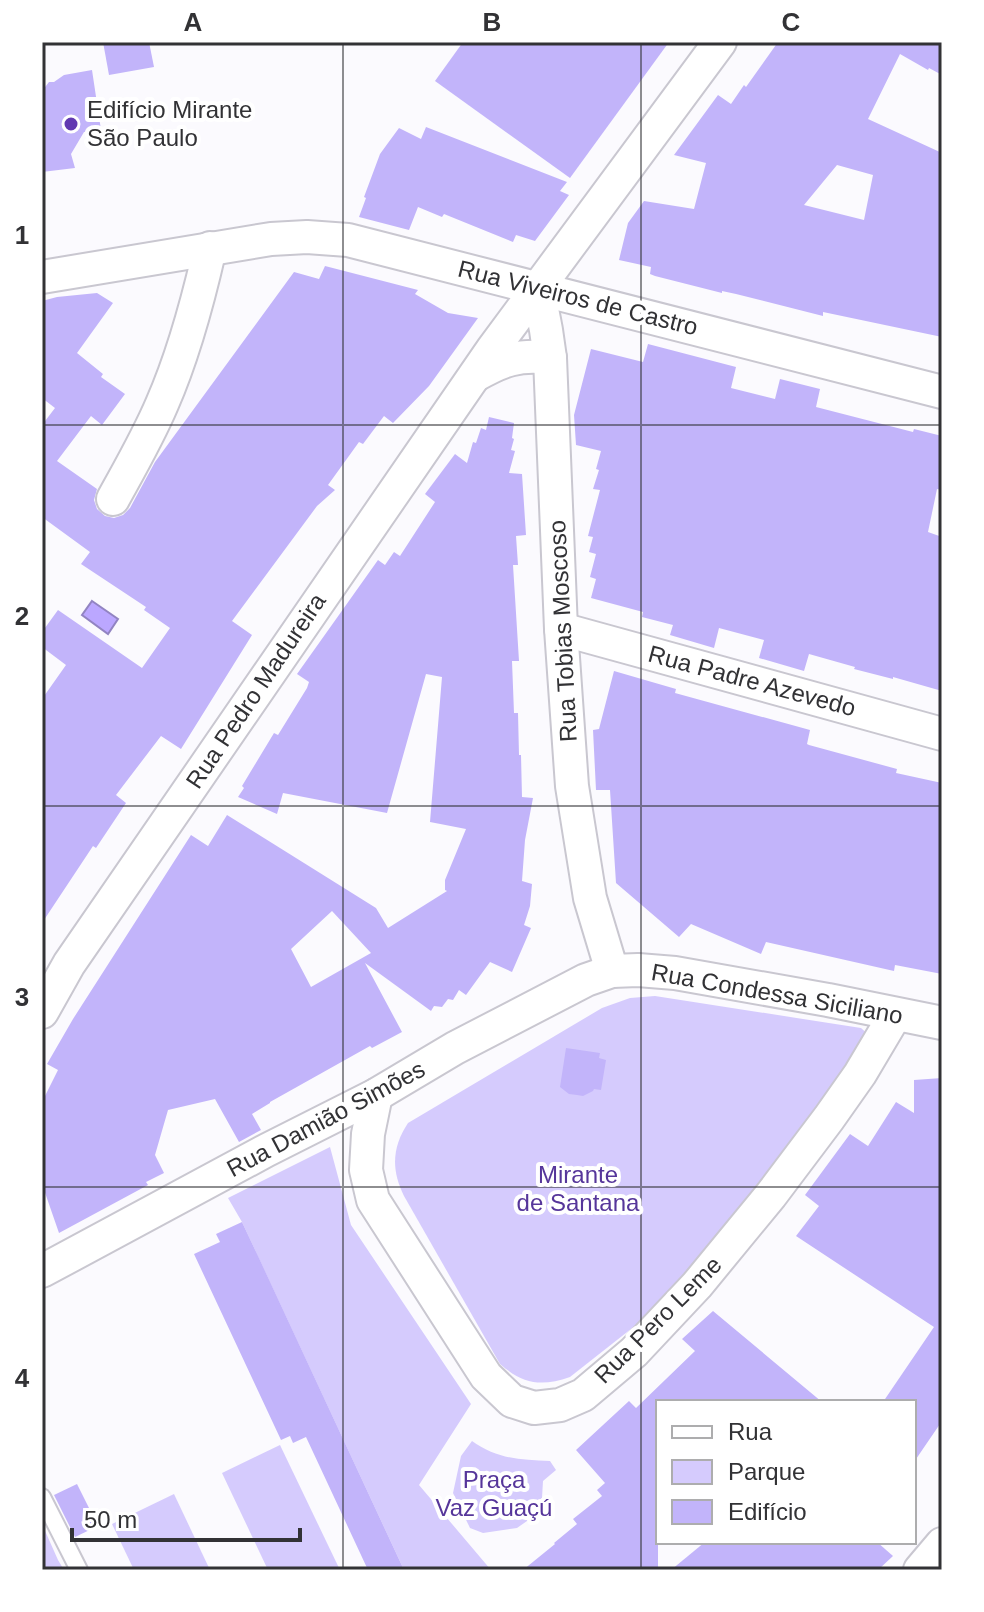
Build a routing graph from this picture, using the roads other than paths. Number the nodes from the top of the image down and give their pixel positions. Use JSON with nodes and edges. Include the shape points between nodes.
{"nodes":[{"id":1,"x":720,"y":42,"type":"edge"},
{"id":2,"x":210,"y":248,"type":"junction"},
{"id":3,"x":42,"y":277,"type":"edge"},
{"id":4,"x":538,"y":288,"type":"junction"},
{"id":5,"x":550,"y":358,"type":"junction"},
{"id":6,"x":476,"y":375,"type":"junction"},
{"id":7,"x":942,"y":392,"type":"edge"},
{"id":8,"x":113,"y":499,"type":"dead end"},
{"id":9,"x":561,"y":629,"type":"junction"},
{"id":10,"x":942,"y":734,"type":"edge"},
{"id":11,"x":612,"y":971,"type":"junction"},
{"id":12,"x":42,"y":1012,"type":"edge"},
{"id":13,"x":895,"y":1015,"type":"junction"},
{"id":14,"x":942,"y":1023,"type":"edge"},
{"id":15,"x":376,"y":1095,"type":"junction"},
{"id":16,"x":42,"y":1271,"type":"edge"},
{"id":17,"x":42,"y":1497,"type":"edge"},
{"id":18,"x":942,"y":1544,"type":"edge"},
{"id":19,"x":79,"y":1570,"type":"edge"},
{"id":20,"x":920,"y":1570,"type":"edge"}],
"edges":[{"from":1,"to":4,"type":"street","name":"Rua Pedro Madureira"},
{"from":2,"to":3,"type":"street","name":"Rua Viveiros de Castro"},
{"from":2,"to":4,"type":"street","name":"Rua Viveiros de Castro","via":[[271,239],[348,240]]},
{"from":2,"to":8,"type":"street","via":[[167,391]]},
{"from":4,"to":5,"type":"street","name":"Rua Tobias Moscoso"},
{"from":4,"to":6,"type":"street","name":"Rua Pedro Madureira"},
{"from":4,"to":7,"type":"street","name":"Rua Viveiros de Castro"},
{"from":5,"to":6,"type":"street","via":[[510,359]]},
{"from":5,"to":9,"type":"street","name":"Rua Tobias Moscoso"},
{"from":6,"to":12,"type":"street","name":"Rua Pedro Madureira","via":[[69,964]]},
{"from":9,"to":10,"type":"street","name":"Rua Padre Azevedo"},
{"from":9,"to":11,"type":"street","name":"Rua Tobias Moscoso","via":[[576,813],[590,898]]},
{"from":11,"to":13,"type":"street","name":"Rua Condessa Siciliano","via":[[675,973]]},
{"from":11,"to":15,"type":"street","name":"Rua Damião Simões","via":[[455,1048]]},
{"from":13,"to":14,"type":"street","name":"Rua Condessa Siciliano"},
{"from":13,"to":15,"type":"street","name":"Rua Pero Leme","via":[[829,1118],[697,1285],[634,1352],[583,1395],[560,1405],[534,1408],[512,1401],[486,1376],[373,1200],[366,1170]]},
{"from":15,"to":16,"type":"street","name":"Rua Damião Simões"},
{"from":17,"to":19,"type":"lane"},
{"from":18,"to":20,"type":"street"}]}
